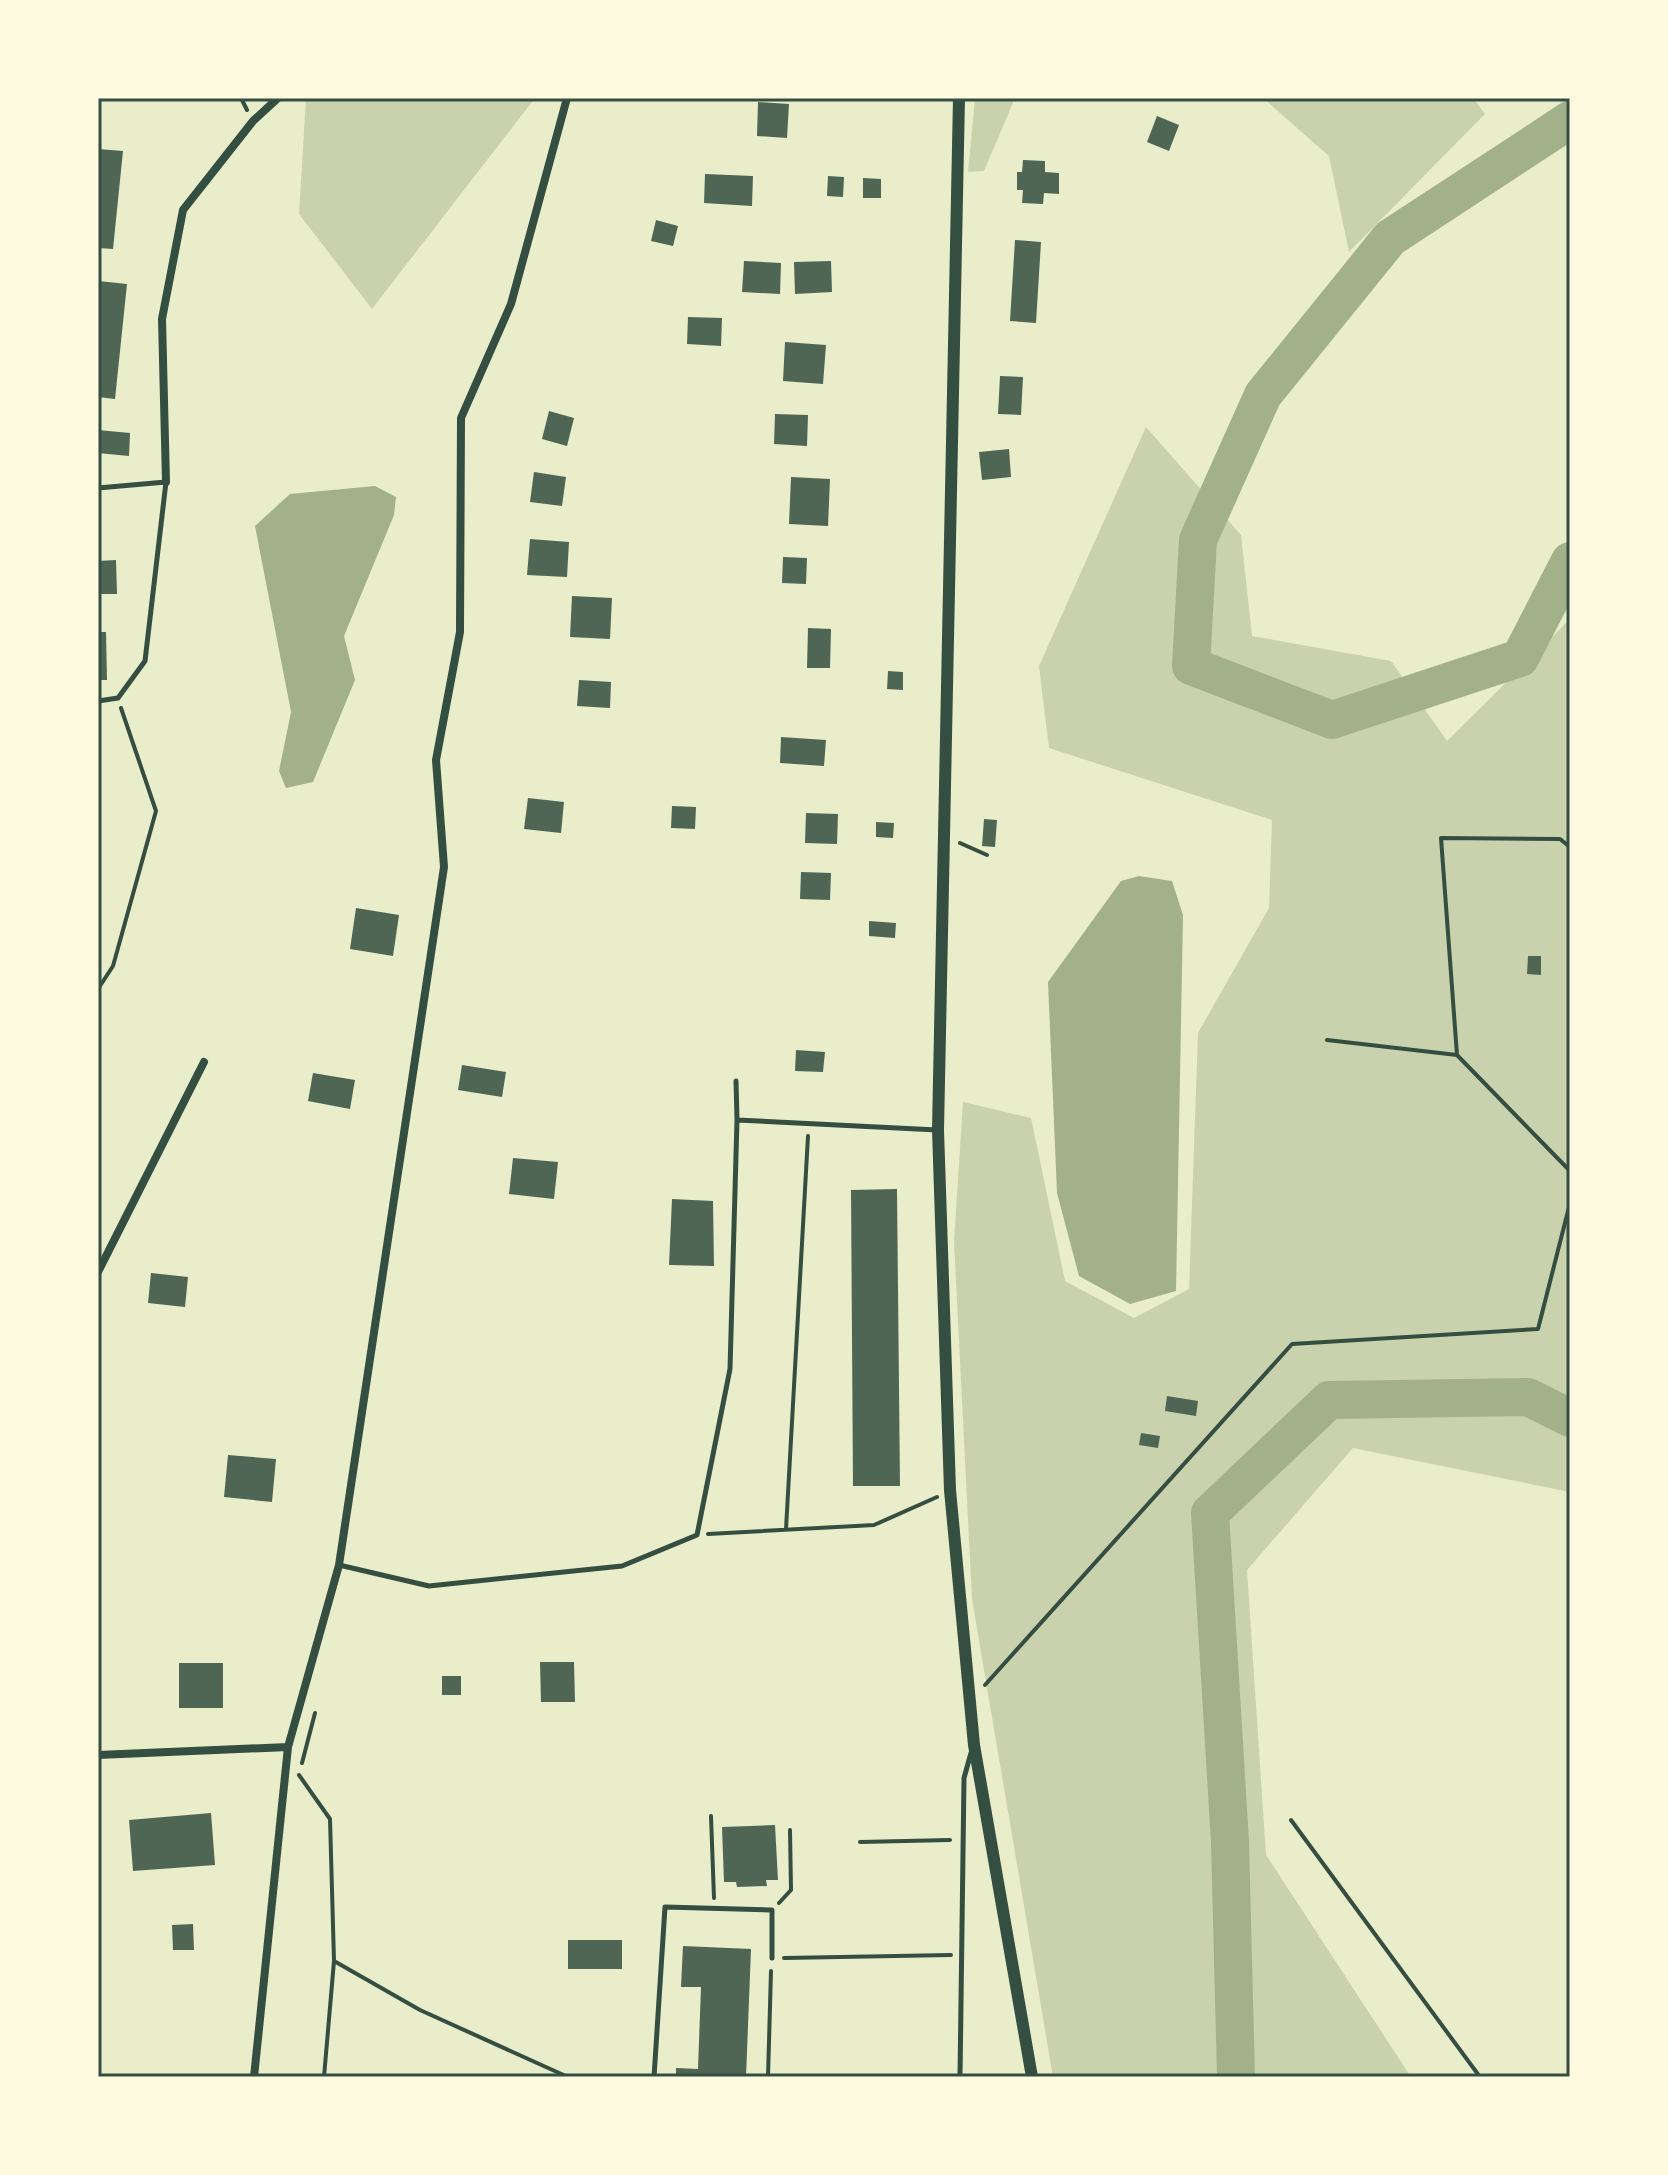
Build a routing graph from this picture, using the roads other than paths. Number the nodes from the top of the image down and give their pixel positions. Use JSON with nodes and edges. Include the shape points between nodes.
{"nodes":[{"id":1,"x":278,"y":98,"type":"edge"},
{"id":2,"x":567,"y":98,"type":"edge"},
{"id":3,"x":959,"y":98,"type":"edge"},
{"id":4,"x":166,"y":482,"type":"junction"},
{"id":5,"x":98,"y":488,"type":"edge"},
{"id":6,"x":98,"y":701,"type":"edge"},
{"id":7,"x":204,"y":1062,"type":"dead end"},
{"id":8,"x":736,"y":1081,"type":"dead end"},
{"id":9,"x":737,"y":1120,"type":"junction"},
{"id":10,"x":938,"y":1130,"type":"junction"},
{"id":11,"x":98,"y":1272,"type":"edge"},
{"id":12,"x":339,"y":1565,"type":"junction"},
{"id":13,"x":974,"y":1745,"type":"junction"},
{"id":14,"x":288,"y":1747,"type":"junction"},
{"id":15,"x":98,"y":1755,"type":"edge"},
{"id":16,"x":772,"y":1958,"type":"road end"},
{"id":17,"x":254,"y":2077,"type":"edge"},
{"id":18,"x":654,"y":2077,"type":"edge"},
{"id":19,"x":960,"y":2077,"type":"edge"},
{"id":20,"x":1032,"y":2077,"type":"edge"}],
"edges":[{"from":1,"to":4,"type":"street","via":[[253,121],[183,210],[162,319]]},
{"from":2,"to":12,"type":"street","via":[[511,304],[461,418],[460,632],[436,760],[444,867]]},
{"from":3,"to":10,"type":"street"},
{"from":4,"to":5,"type":"lane"},
{"from":4,"to":6,"type":"lane","via":[[145,661],[118,698]]},
{"from":7,"to":11,"type":"street"},
{"from":8,"to":9,"type":"lane"},
{"from":9,"to":10,"type":"lane"},
{"from":9,"to":12,"type":"lane","via":[[730,1369],[697,1535],[622,1566],[429,1586]]},
{"from":10,"to":13,"type":"street","via":[[950,1490]]},
{"from":12,"to":14,"type":"street"},
{"from":13,"to":19,"type":"lane","via":[[964,1778]]},
{"from":13,"to":20,"type":"street"},
{"from":14,"to":15,"type":"street"},
{"from":14,"to":17,"type":"street"},
{"from":16,"to":18,"type":"lane","via":[[772,1910],[665,1907]]}]}
